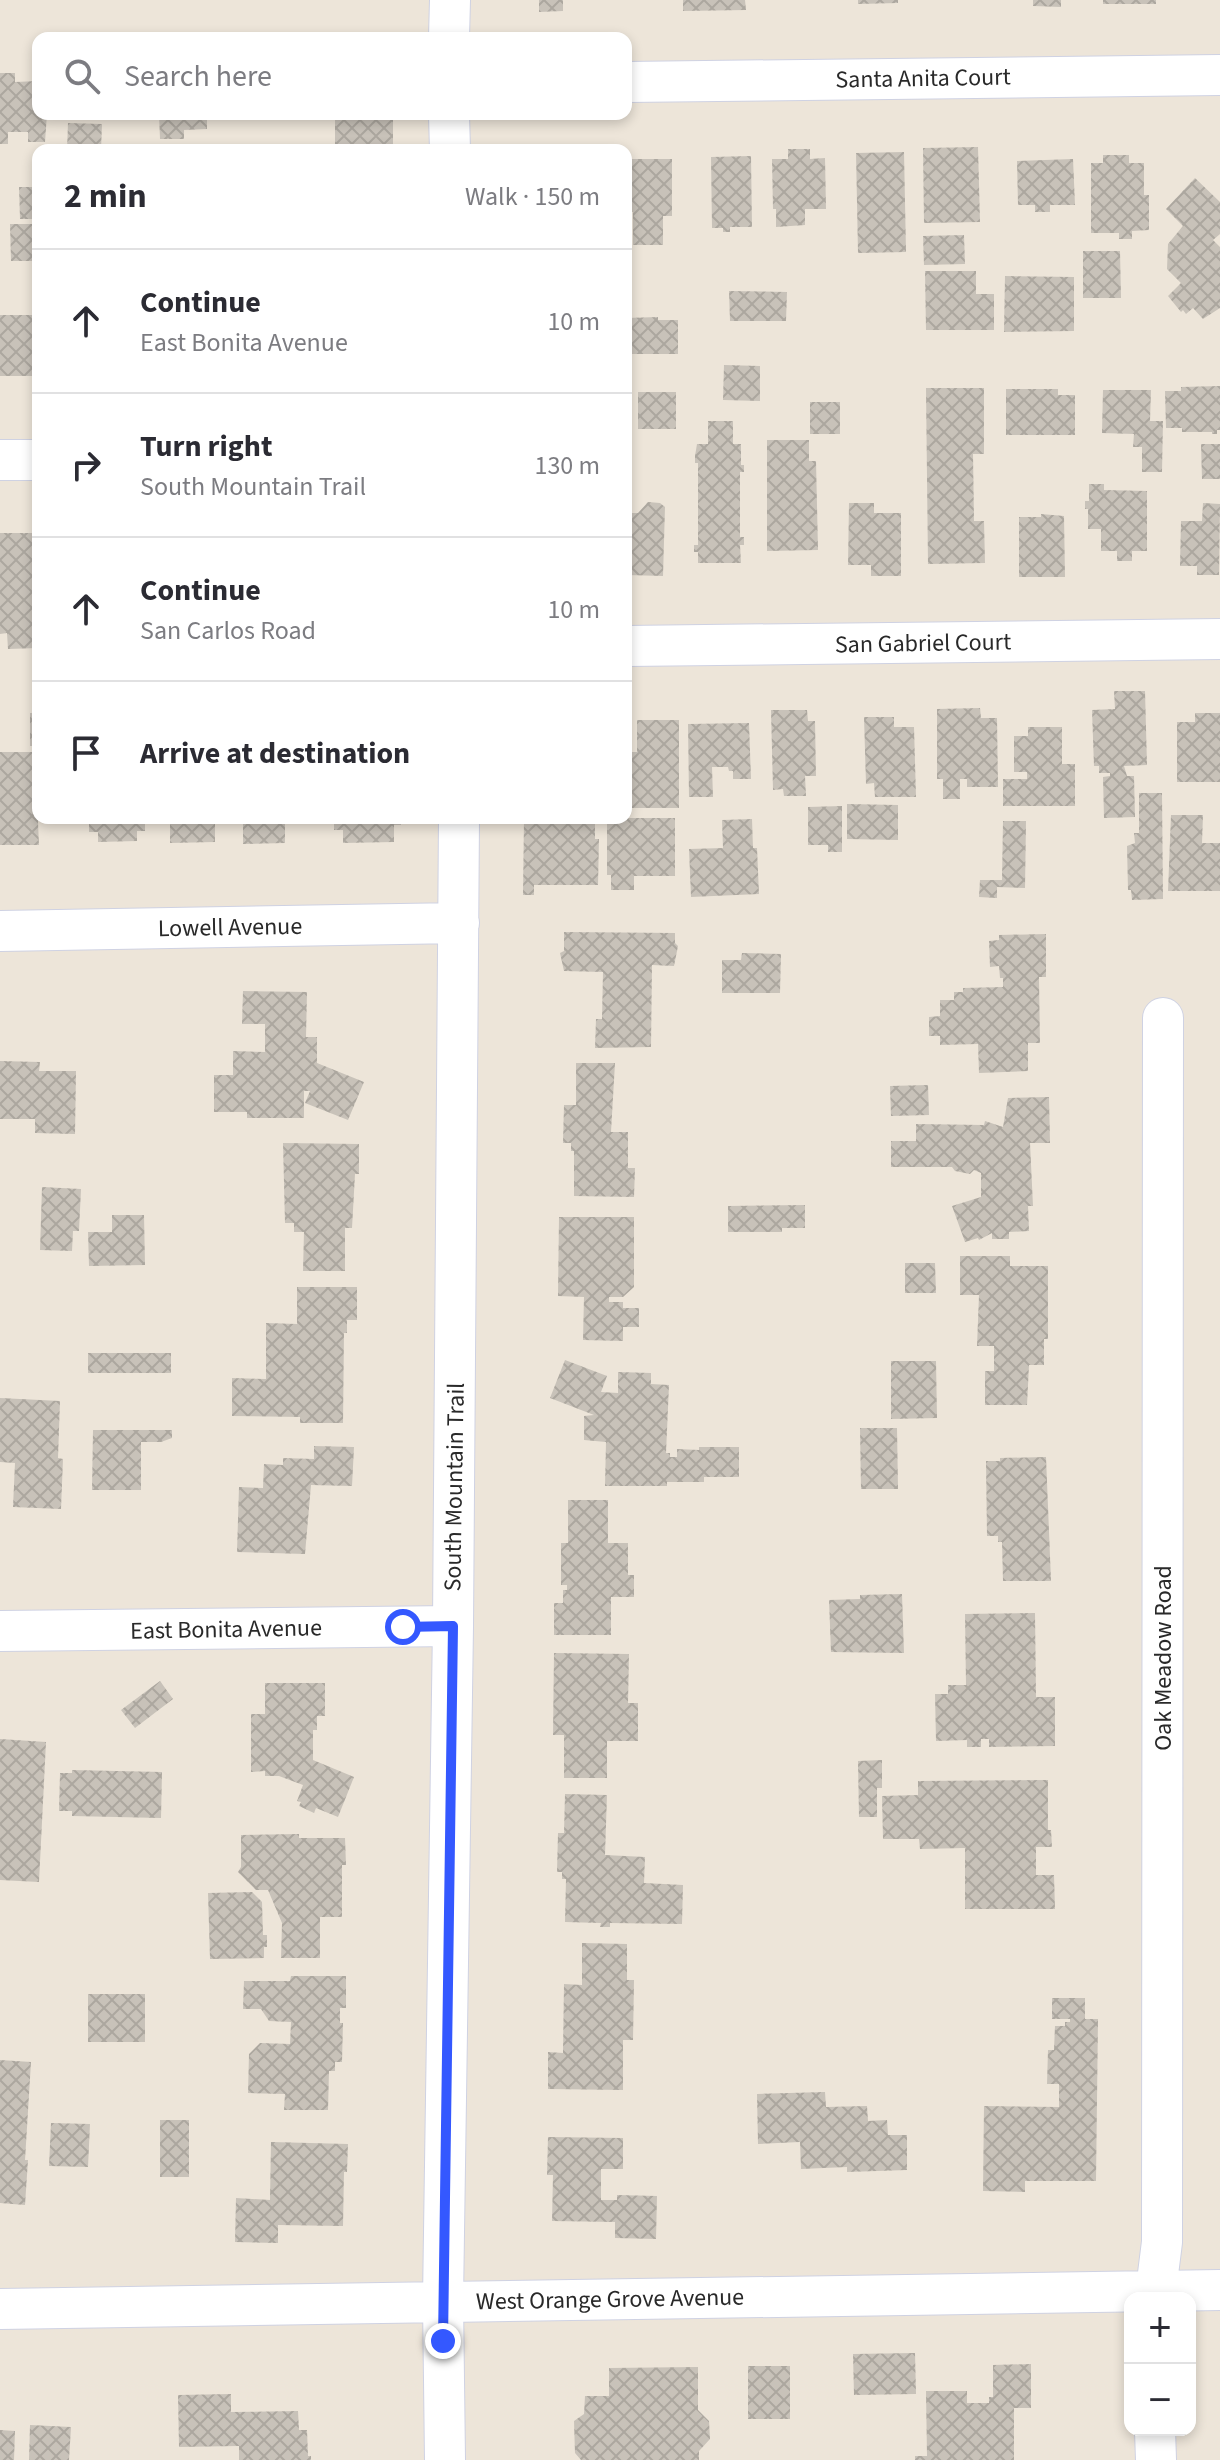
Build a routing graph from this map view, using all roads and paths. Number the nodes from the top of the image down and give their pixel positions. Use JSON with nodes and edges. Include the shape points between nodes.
{"nodes":[{"id":1,"x":450,"y":0,"type":"edge"},
{"id":2,"x":449,"y":32,"type":"edge"},
{"id":3,"x":1220,"y":75,"type":"edge"},
{"id":4,"x":632,"y":82,"type":"edge"},
{"id":5,"x":449,"y":120,"type":"edge"},
{"id":6,"x":450,"y":144,"type":"edge"},
{"id":7,"x":0,"y":460,"type":"edge"},
{"id":8,"x":32,"y":460,"type":"edge"},
{"id":9,"x":1220,"y":639,"type":"edge"},
{"id":10,"x":632,"y":646,"type":"edge"},
{"id":11,"x":459,"y":824,"type":"edge"},
{"id":12,"x":459,"y":923,"type":"junction"},
{"id":13,"x":0,"y":931,"type":"edge"},
{"id":14,"x":1163,"y":1018,"type":"dead end"},
{"id":15,"x":453,"y":1626,"type":"junction"},
{"id":16,"x":0,"y":1631,"type":"edge"},
{"id":17,"x":1220,"y":2290,"type":"edge"},
{"id":18,"x":1156,"y":2292,"type":"edge"},
{"id":19,"x":1194,"y":2292,"type":"edge"},
{"id":20,"x":1124,"y":2295,"type":"edge"},
{"id":21,"x":443,"y":2300,"type":"junction"},
{"id":22,"x":0,"y":2309,"type":"edge"},
{"id":23,"x":1155,"y":2436,"type":"edge"},
{"id":24,"x":445,"y":2460,"type":"edge"},
{"id":25,"x":1156,"y":2460,"type":"edge"}],
"edges":[{"from":1,"to":2,"type":"street"},
{"from":3,"to":4,"type":"street","name":"Santa Anita Court"},
{"from":5,"to":6,"type":"street"},
{"from":7,"to":8,"type":"street"},
{"from":9,"to":10,"type":"street","name":"San Gabriel Court"},
{"from":11,"to":12,"type":"street","name":"South Mountain Trail"},
{"from":12,"to":13,"type":"street","name":"Lowell Avenue"},
{"from":12,"to":15,"type":"street","name":"South Mountain Trail"},
{"from":14,"to":18,"type":"street","name":"Oak Meadow Road","via":[[1162,2242]]},
{"from":15,"to":16,"type":"street","name":"East Bonita Avenue"},
{"from":15,"to":21,"type":"street","name":"South Mountain Trail"},
{"from":17,"to":19,"type":"street","name":"West Orange Grove Avenue"},
{"from":20,"to":21,"type":"street","name":"West Orange Grove Avenue"},
{"from":21,"to":22,"type":"street","name":"West Orange Grove Avenue"},
{"from":21,"to":24,"type":"street","name":"South Mountain Trail"},
{"from":23,"to":25,"type":"street"}]}
